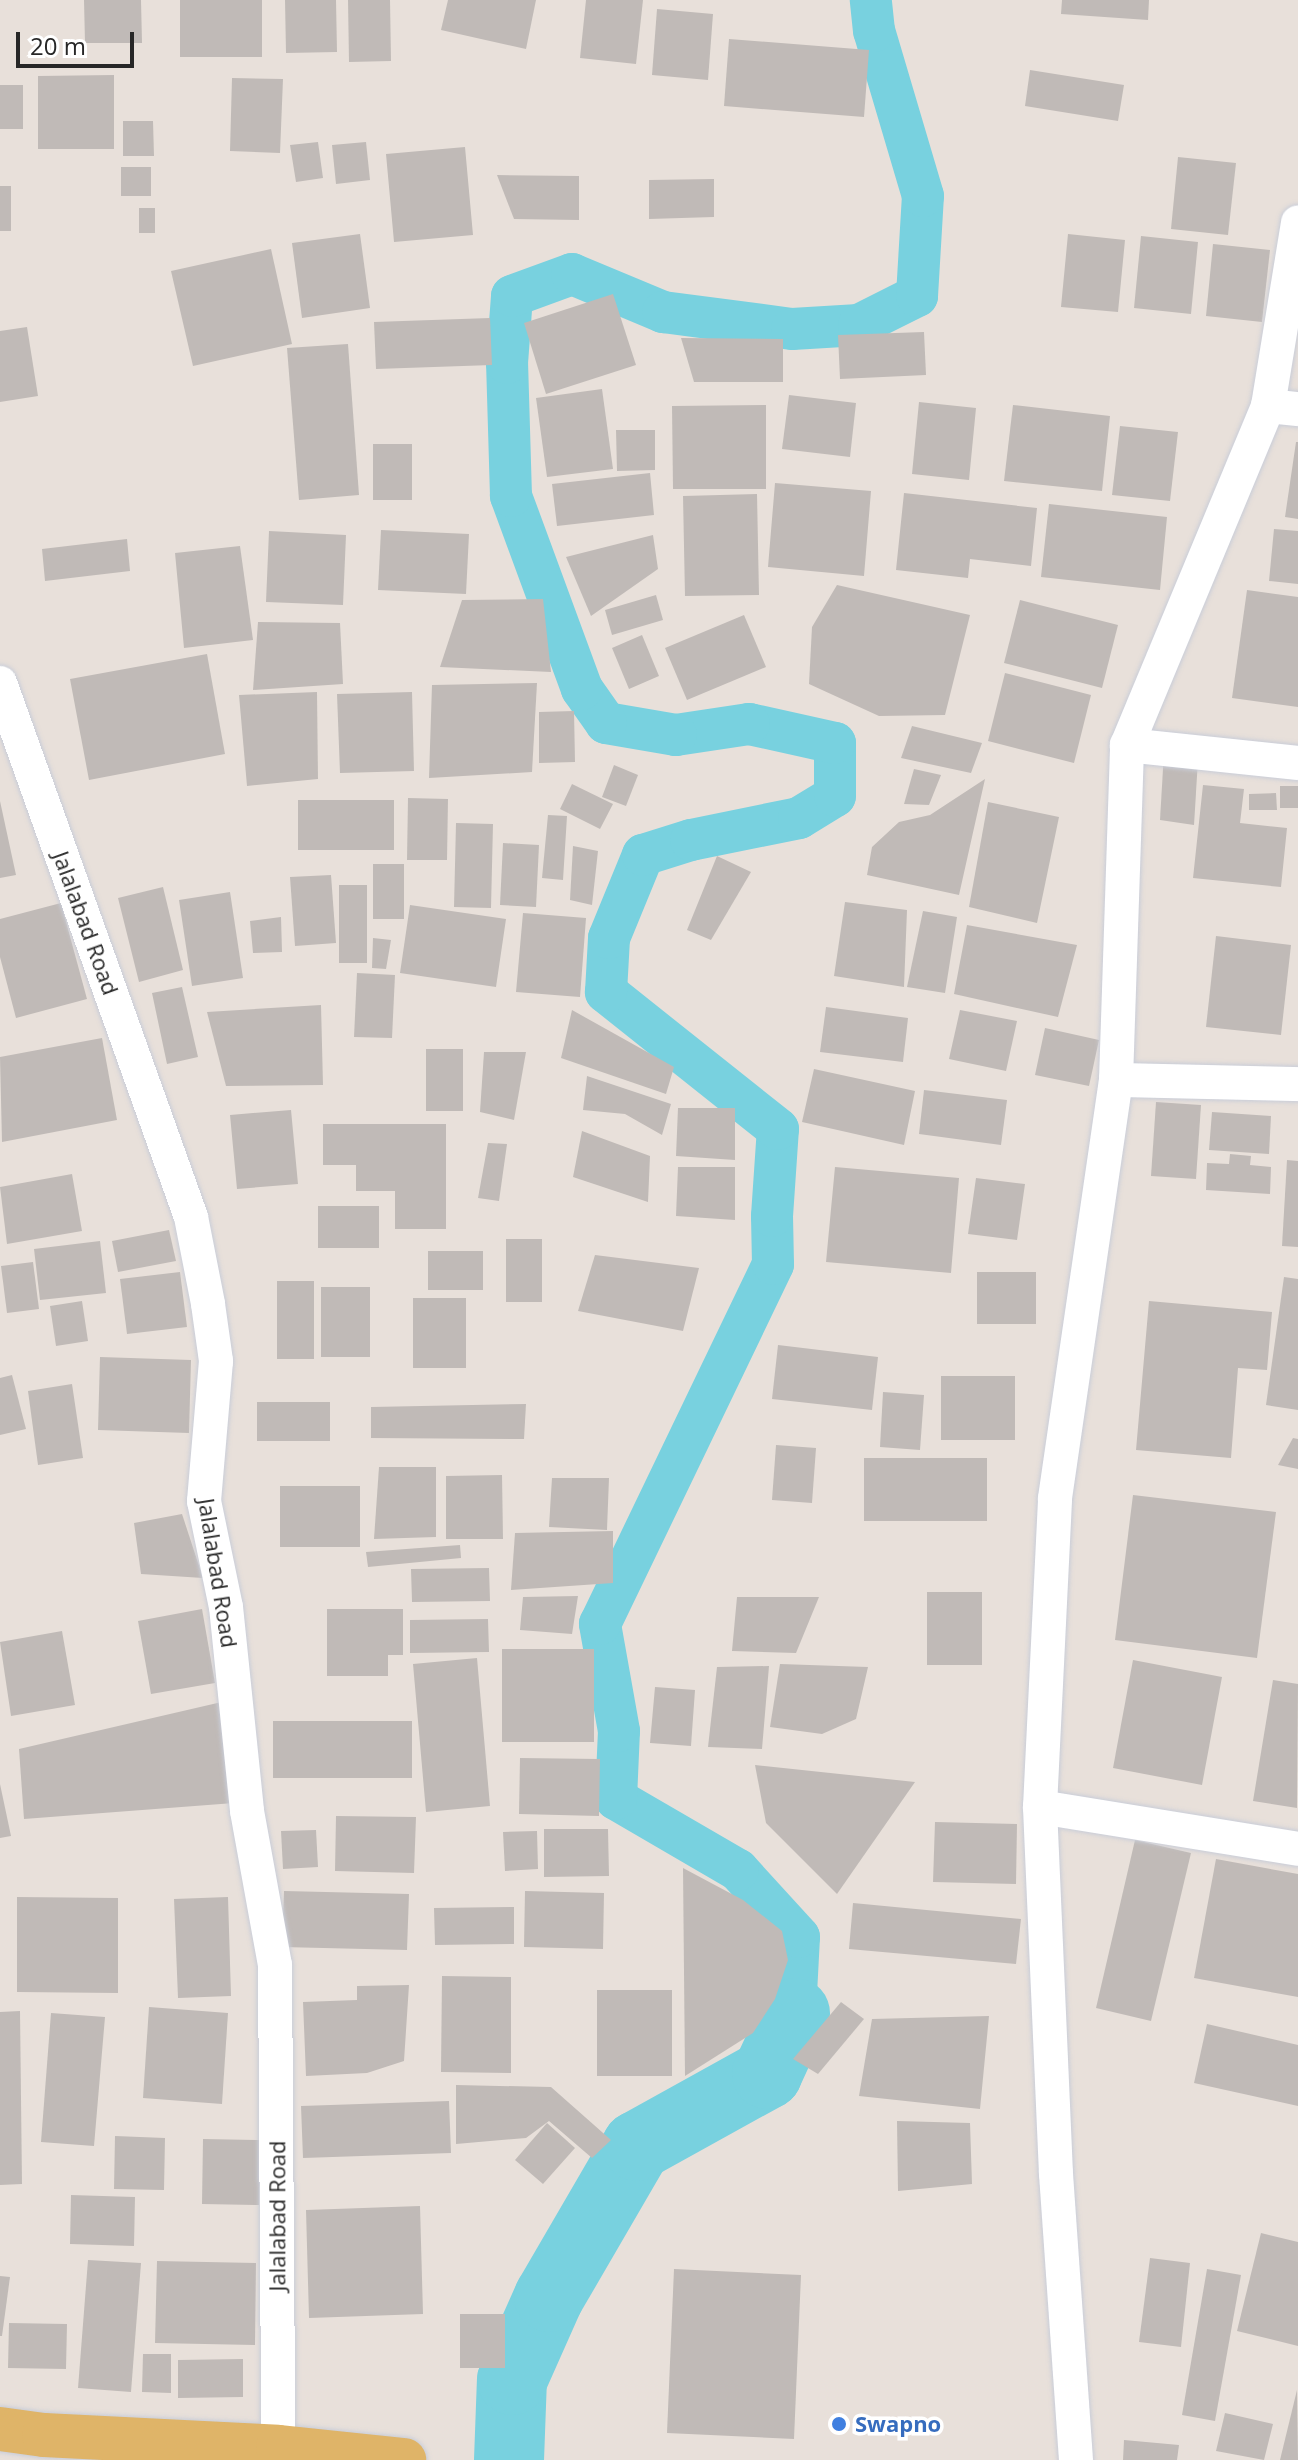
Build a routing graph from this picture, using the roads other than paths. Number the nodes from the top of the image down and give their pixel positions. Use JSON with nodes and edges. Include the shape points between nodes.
{"nodes":[{"id":1,"x":1298,"y":222,"type":"edge"},
{"id":2,"x":1283,"y":408,"type":"edge"},
{"id":3,"x":0,"y":683,"type":"edge"},
{"id":4,"x":1127,"y":745,"type":"junction"},
{"id":5,"x":1298,"y":763,"type":"edge"},
{"id":6,"x":1116,"y":1080,"type":"junction"},
{"id":7,"x":1298,"y":1084,"type":"edge"},
{"id":8,"x":1040,"y":1807,"type":"junction"},
{"id":9,"x":1298,"y":1849,"type":"edge"},
{"id":10,"x":0,"y":2429,"type":"edge"},
{"id":11,"x":278,"y":2447,"type":"junction"},
{"id":12,"x":404,"y":2460,"type":"edge"},
{"id":13,"x":1076,"y":2460,"type":"edge"}],
"edges":[{"from":1,"to":2,"type":"street"},
{"from":2,"to":4,"type":"street"},
{"from":3,"to":11,"type":"street","name":"Jalalabad Road","via":[[191,1217],[208,1304],[216,1361],[204,1501],[226,1607],[247,1811],[275,1965]]},
{"from":4,"to":5,"type":"street"},
{"from":4,"to":6,"type":"street"},
{"from":6,"to":7,"type":"street"},
{"from":6,"to":8,"type":"street","via":[[1055,1498]]},
{"from":8,"to":9,"type":"street"},
{"from":8,"to":13,"type":"street","via":[[1056,2174]]},
{"from":10,"to":11,"type":"main road"},
{"from":11,"to":12,"type":"main road"}]}
